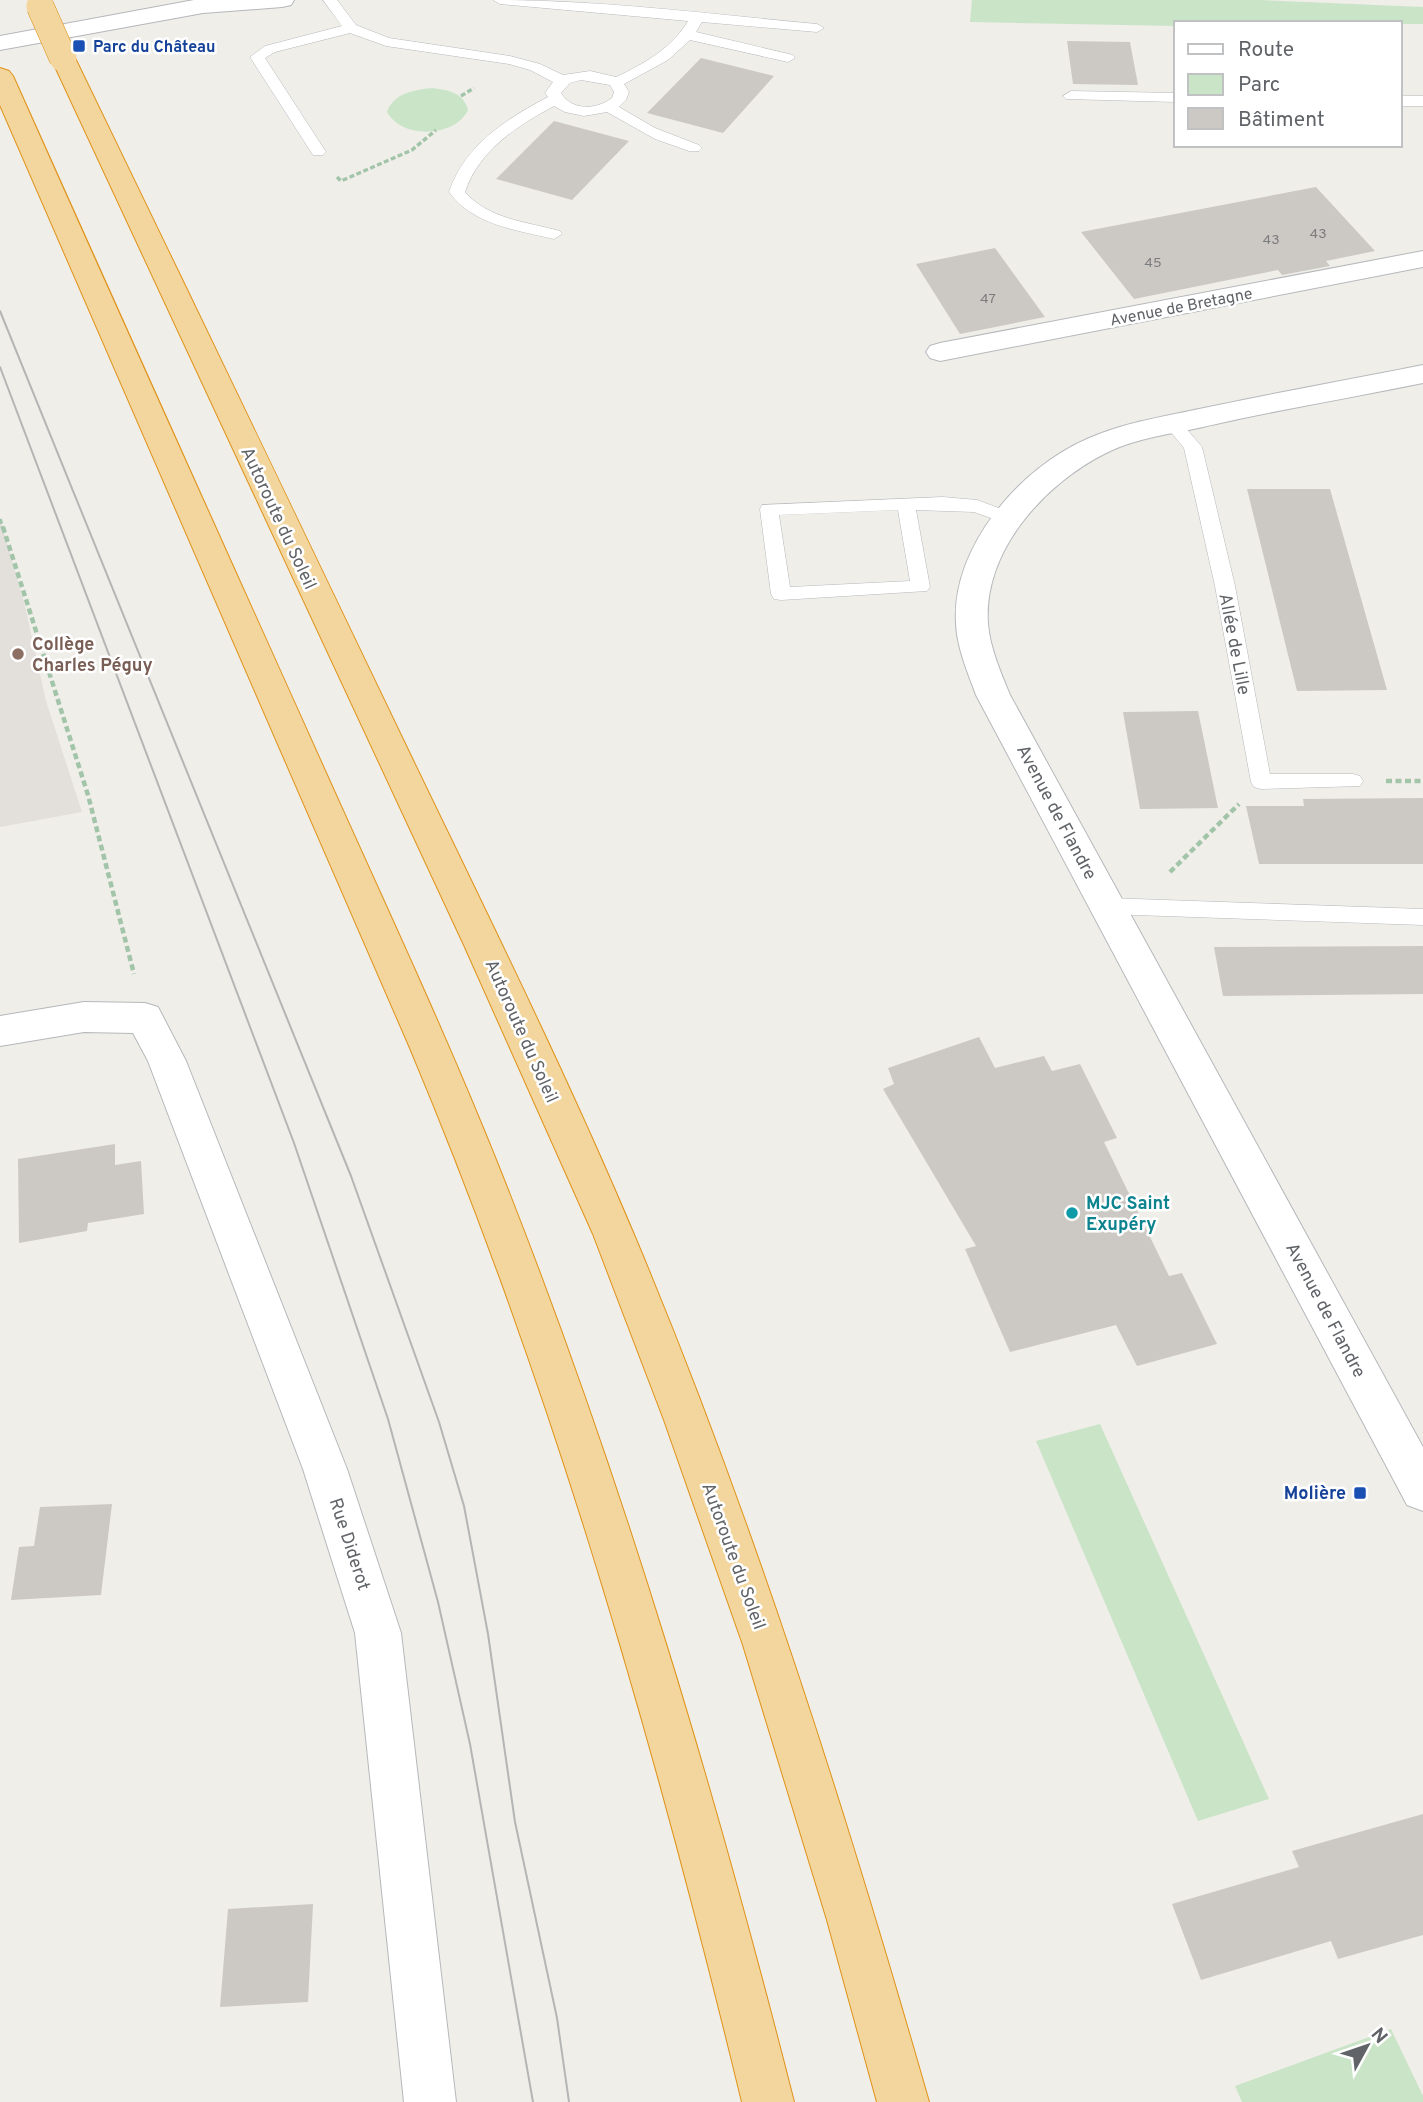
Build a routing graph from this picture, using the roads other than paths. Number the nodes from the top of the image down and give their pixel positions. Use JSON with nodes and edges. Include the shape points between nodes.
{"nodes":[{"id":1,"x":234,"y":0,"type":"edge"},
{"id":2,"x":282,"y":0,"type":"edge"},
{"id":3,"x":330,"y":0,"type":"edge"},
{"id":4,"x":500,"y":0,"type":"edge"},
{"id":5,"x":533,"y":1,"type":"edge"},
{"id":6,"x":38,"y":3,"type":"edge"},
{"id":7,"x":197,"y":5,"type":"edge"},
{"id":8,"x":698,"y":17,"type":"junction"},
{"id":9,"x":352,"y":28,"type":"junction"},
{"id":10,"x":817,"y":29,"type":"dead end"},
{"id":11,"x":688,"y":36,"type":"junction"},
{"id":12,"x":0,"y":43,"type":"edge"},
{"id":13,"x":788,"y":58,"type":"dead end"},
{"id":14,"x":0,"y":76,"type":"edge"},
{"id":15,"x":563,"y":81,"type":"junction"},
{"id":16,"x":616,"y":82,"type":"junction"},
{"id":17,"x":1071,"y":96,"type":"dead end"},
{"id":18,"x":1174,"y":97,"type":"edge"},
{"id":19,"x":555,"y":99,"type":"junction"},
{"id":20,"x":1402,"y":100,"type":"edge"},
{"id":21,"x":1423,"y":101,"type":"edge"},
{"id":22,"x":609,"y":107,"type":"junction"},
{"id":23,"x":694,"y":148,"type":"dead end"},
{"id":24,"x":318,"y":152,"type":"road end"},
{"id":25,"x":554,"y":234,"type":"dead end"},
{"id":26,"x":1423,"y":259,"type":"edge"},
{"id":27,"x":940,"y":352,"type":"dead end"},
{"id":28,"x":1423,"y":374,"type":"edge"},
{"id":29,"x":1173,"y":424,"type":"junction"},
{"id":30,"x":906,"y":504,"type":"junction"},
{"id":31,"x":1009,"y":518,"type":"junction"},
{"id":32,"x":1353,"y":781,"type":"dead end"},
{"id":33,"x":1107,"y":906,"type":"junction"},
{"id":34,"x":1423,"y":917,"type":"edge"},
{"id":35,"x":0,"y":1031,"type":"edge"},
{"id":36,"x":1423,"y":1490,"type":"edge"},
{"id":37,"x":430,"y":2102,"type":"edge"},
{"id":38,"x":768,"y":2102,"type":"edge"},
{"id":39,"x":903,"y":2102,"type":"edge"}],
"edges":[{"from":1,"to":7,"type":"street"},
{"from":2,"to":7,"type":"street"},
{"from":3,"to":9,"type":"lane"},
{"from":4,"to":5,"type":"lane"},
{"from":5,"to":8,"type":"lane"},
{"from":6,"to":39,"type":"highway","name":"Autoroute du Soleil","bridge":true,"via":[[483,945],[613,1234],[686,1420],[766,1645]]},
{"from":7,"to":12,"type":"street"},
{"from":8,"to":10,"type":"lane"},
{"from":8,"to":11,"type":"lane"},
{"from":9,"to":15,"type":"lane","via":[[386,42],[535,66]]},
{"from":9,"to":24,"type":"lane","via":[[270,49],[257,57]]},
{"from":11,"to":13,"type":"lane"},
{"from":11,"to":16,"type":"lane","via":[[664,57]]},
{"from":14,"to":38,"type":"highway","via":[[488,1191],[565,1397],[661,1695]]},
{"from":15,"to":16,"type":"lane","via":[[591,75]]},
{"from":15,"to":19,"type":"lane","via":[[556,86]]},
{"from":16,"to":22,"type":"lane","via":[[622,95]]},
{"from":17,"to":18,"type":"lane"},
{"from":19,"to":22,"type":"lane","via":[[578,111]]},
{"from":19,"to":25,"type":"lane","via":[[521,117],[493,141],[466,167],[457,192],[477,212]]},
{"from":20,"to":21,"type":"lane"},
{"from":22,"to":23,"type":"lane","via":[[653,134]]},
{"from":26,"to":27,"type":"street","name":"Avenue de Bretagne"},
{"from":28,"to":29,"type":"street","name":"Avenue de Flandre"},
{"from":29,"to":31,"type":"street","name":"Avenue de Flandre","via":[[1096,446],[1024,499]]},
{"from":29,"to":32,"type":"lane","name":"Allée de Lille","via":[[1193,447],[1262,782]]},
{"from":30,"to":30,"type":"lane","via":[[769,509],[781,594],[920,587]]},
{"from":30,"to":31,"type":"lane","via":[[977,506]]},
{"from":31,"to":33,"type":"street","name":"Avenue de Flandre","via":[[975,582],[972,622],[980,659],[993,695]]},
{"from":33,"to":34,"type":"lane"},
{"from":33,"to":36,"type":"street","name":"Avenue de Flandre"},
{"from":35,"to":37,"type":"street","name":"Rue Diderot","via":[[85,1017],[145,1018],[167,1062],[325,1469],[378,1633]]}]}
